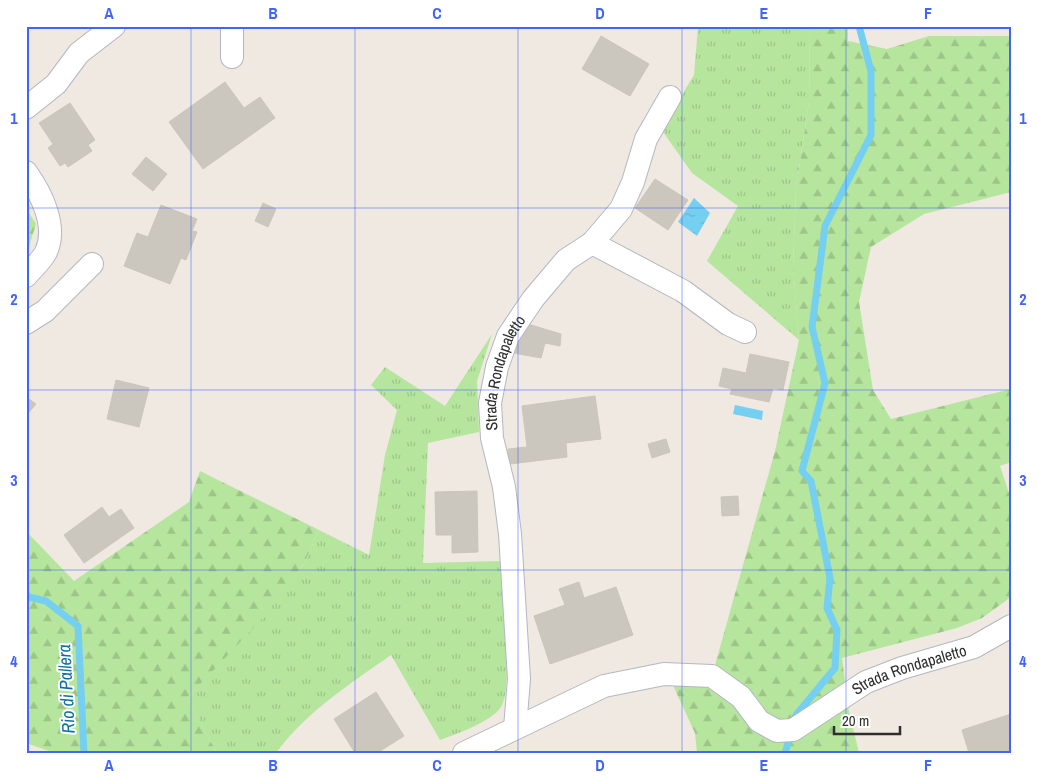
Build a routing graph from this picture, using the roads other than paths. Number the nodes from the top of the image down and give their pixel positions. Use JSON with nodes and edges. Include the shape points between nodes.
{"nodes":[{"id":1,"x":114,"y":26,"type":"edge"},
{"id":2,"x":232,"y":26,"type":"edge"},
{"id":3,"x":232,"y":57,"type":"dead end"},
{"id":4,"x":670,"y":97,"type":"dead end"},
{"id":5,"x":26,"y":108,"type":"edge"},
{"id":6,"x":26,"y":172,"type":"edge"},
{"id":7,"x":592,"y":243,"type":"junction"},
{"id":8,"x":92,"y":264,"type":"dead end"},
{"id":9,"x":26,"y":276,"type":"edge"},
{"id":10,"x":26,"y":323,"type":"edge"},
{"id":11,"x":745,"y":332,"type":"dead end"},
{"id":12,"x":1011,"y":626,"type":"edge"},
{"id":13,"x":515,"y":728,"type":"junction"},
{"id":14,"x":464,"y":753,"type":"edge"}],
"edges":[{"from":1,"to":5,"type":"street","via":[[79,53],[56,84]]},
{"from":2,"to":3,"type":"street"},
{"from":4,"to":7,"type":"street","name":"Strada Rondapaletto","via":[[646,139],[634,182],[621,209]]},
{"from":6,"to":9,"type":"street","via":[[38,190],[50,234],[46,252]]},
{"from":7,"to":11,"type":"street","via":[[667,282]]},
{"from":7,"to":13,"type":"street","name":"Strada Rondapaletto","via":[[566,260],[533,299],[508,336],[497,366],[490,403],[492,438],[504,487],[510,534],[520,680]]},
{"from":8,"to":10,"type":"street","via":[[45,311]]},
{"from":12,"to":13,"type":"street","name":"Strada Rondapaletto","via":[[974,646],[866,682],[785,731],[759,721],[741,697],[712,676],[664,674],[604,686]]},
{"from":13,"to":14,"type":"street","name":"Strada Rondapaletto"}]}
